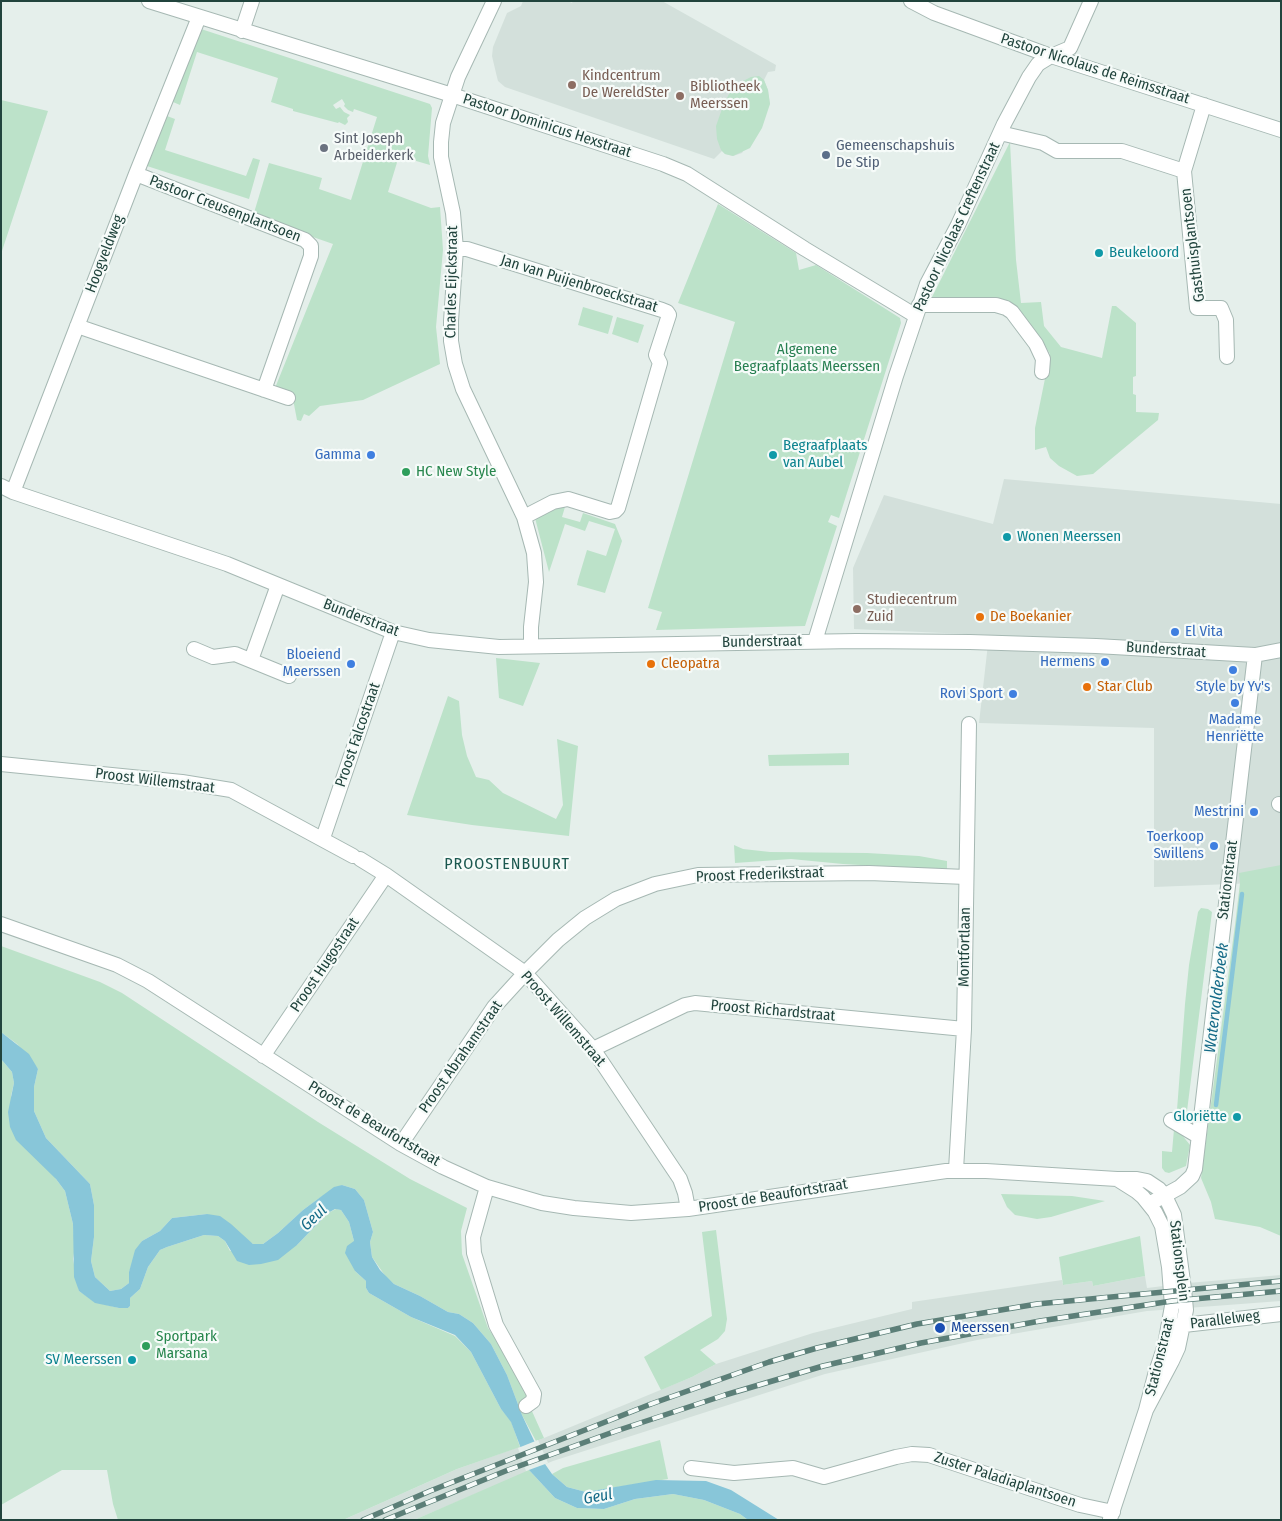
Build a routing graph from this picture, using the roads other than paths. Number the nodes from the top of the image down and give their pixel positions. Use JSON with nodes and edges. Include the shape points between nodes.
{"nodes":[{"id":1,"x":149,"y":1,"type":"edge"},
{"id":2,"x":252,"y":1,"type":"edge"},
{"id":3,"x":494,"y":1,"type":"edge"},
{"id":4,"x":911,"y":1,"type":"edge"},
{"id":5,"x":1091,"y":1,"type":"edge"},
{"id":6,"x":199,"y":17,"type":"junction"},
{"id":7,"x":242,"y":31,"type":"junction"},
{"id":8,"x":1051,"y":56,"type":"junction"},
{"id":9,"x":452,"y":95,"type":"junction"},
{"id":10,"x":1204,"y":105,"type":"junction"},
{"id":11,"x":1281,"y":130,"type":"edge"},
{"id":12,"x":1000,"y":133,"type":"junction"},
{"id":13,"x":1184,"y":171,"type":"junction"},
{"id":14,"x":136,"y":174,"type":"junction"},
{"id":15,"x":456,"y":249,"type":"junction"},
{"id":16,"x":918,"y":310,"type":"junction"},
{"id":17,"x":77,"y":326,"type":"junction"},
{"id":18,"x":1227,"y":357,"type":"dead end"},
{"id":19,"x":1042,"y":372,"type":"dead end"},
{"id":20,"x":264,"y":390,"type":"junction"},
{"id":21,"x":288,"y":398,"type":"dead end"},
{"id":22,"x":7,"y":489,"type":"edge"},
{"id":23,"x":524,"y":517,"type":"junction"},
{"id":24,"x":278,"y":585,"type":"junction"},
{"id":25,"x":393,"y":632,"type":"junction"},
{"id":26,"x":815,"y":641,"type":"junction"},
{"id":27,"x":531,"y":646,"type":"junction"},
{"id":28,"x":194,"y":650,"type":"dead end"},
{"id":29,"x":1281,"y":650,"type":"edge"},
{"id":30,"x":1255,"y":655,"type":"junction"},
{"id":31,"x":251,"y":660,"type":"junction"},
{"id":32,"x":289,"y":676,"type":"dead end"},
{"id":33,"x":969,"y":724,"type":"dead end"},
{"id":34,"x":1,"y":764,"type":"edge"},
{"id":35,"x":323,"y":838,"type":"junction"},
{"id":36,"x":386,"y":875,"type":"junction"},
{"id":37,"x":966,"y":878,"type":"junction"},
{"id":38,"x":1,"y":924,"type":"edge"},
{"id":39,"x":524,"y":973,"type":"junction"},
{"id":40,"x":964,"y":1029,"type":"junction"},
{"id":41,"x":592,"y":1049,"type":"junction"},
{"id":42,"x":263,"y":1056,"type":"junction"},
{"id":43,"x":1171,"y":1120,"type":"dead end"},
{"id":44,"x":1198,"y":1136,"type":"junction"},
{"id":45,"x":400,"y":1144,"type":"junction"},
{"id":46,"x":956,"y":1170,"type":"junction"},
{"id":47,"x":1117,"y":1179,"type":"junction"},
{"id":48,"x":487,"y":1187,"type":"junction"},
{"id":49,"x":1165,"y":1196,"type":"junction"},
{"id":50,"x":1149,"y":1204,"type":"junction"},
{"id":51,"x":688,"y":1209,"type":"junction"},
{"id":52,"x":1281,"y":1314,"type":"edge"},
{"id":53,"x":1176,"y":1326,"type":"junction"},
{"id":54,"x":526,"y":1406,"type":"dead end"},
{"id":55,"x":1146,"y":1410,"type":"joint"},
{"id":56,"x":691,"y":1468,"type":"dead end"},
{"id":57,"x":1112,"y":1516,"type":"edge"}],
"edges":[{"from":1,"to":6,"type":"street","name":"Pastoor Dominicus Hexstraat"},
{"from":2,"to":7,"type":"street"},
{"from":3,"to":9,"type":"street","name":"Charles Eijckstraat"},
{"from":4,"to":8,"type":"street","name":"Pastoor Nicolaus de Reimsstraat","via":[[934,13]]},
{"from":5,"to":8,"type":"street","name":"Pastoor Nicolaas Creftenstraat","via":[[1070,48]]},
{"from":6,"to":7,"type":"street","name":"Pastoor Dominicus Hexstraat"},
{"from":6,"to":14,"type":"street","name":"Hoogveldweg"},
{"from":7,"to":9,"type":"street","name":"Pastoor Dominicus Hexstraat"},
{"from":8,"to":10,"type":"street","name":"Pastoor Nicolaus de Reimsstraat"},
{"from":8,"to":12,"type":"street","name":"Pastoor Nicolaas Creftenstraat","via":[[1038,64],[1029,77]]},
{"from":9,"to":15,"type":"street","name":"Charles Eijckstraat","via":[[443,123],[441,157],[453,213]]},
{"from":9,"to":16,"type":"street","name":"Pastoor Dominicus Hexstraat","via":[[688,174],[805,249]]},
{"from":10,"to":11,"type":"street","name":"Pastoor Nicolaus de Reimsstraat"},
{"from":10,"to":13,"type":"street","name":"Gasthuisplantsoen"},
{"from":12,"to":13,"type":"street","name":"Gasthuisplantsoen","via":[[1043,143],[1057,152],[1122,151]]},
{"from":12,"to":16,"type":"street","name":"Pastoor Nicolaas Creftenstraat"},
{"from":13,"to":18,"type":"street","name":"Gasthuisplantsoen","via":[[1197,308],[1221,308],[1226,320]]},
{"from":14,"to":17,"type":"street","name":"Hoogveldweg"},
{"from":14,"to":20,"type":"street","name":"Pastoor Creusenplantsoen","via":[[305,240],[311,246],[311,256]]},
{"from":15,"to":23,"type":"street","name":"Charles Eijckstraat","via":[[450,320],[455,364],[472,410]]},
{"from":15,"to":23,"type":"street","name":"Jan van Puijenbroeckstraat","via":[[467,249],[662,310],[669,315],[656,355],[660,363],[618,508],[610,512],[568,499],[553,502]]},
{"from":16,"to":19,"type":"street","via":[[996,305],[1006,308],[1036,344],[1043,359]]},
{"from":16,"to":26,"type":"street","name":"Pastoor Nicolaas Creftenstraat"},
{"from":17,"to":20,"type":"street"},
{"from":17,"to":22,"type":"street","name":"Hoogveldweg"},
{"from":20,"to":21,"type":"street"},
{"from":22,"to":24,"type":"street","name":"Bunderstraat","via":[[218,560]]},
{"from":23,"to":27,"type":"street","name":"Charles Eijckstraat","via":[[536,568]]},
{"from":24,"to":25,"type":"street","name":"Bunderstraat"},
{"from":24,"to":31,"type":"street"},
{"from":25,"to":27,"type":"street","name":"Bunderstraat","via":[[467,644]]},
{"from":25,"to":35,"type":"street","name":"Proost Falcostraat"},
{"from":26,"to":27,"type":"street","name":"Bunderstraat"},
{"from":26,"to":30,"type":"street","name":"Bunderstraat","via":[[970,642]]},
{"from":28,"to":31,"type":"street","via":[[213,657],[236,654]]},
{"from":29,"to":30,"type":"street","name":"Bunderstraat"},
{"from":30,"to":44,"type":"street","name":"Stationstraat"},
{"from":31,"to":32,"type":"street"},
{"from":33,"to":37,"type":"street","name":"Montfortlaan"},
{"from":34,"to":35,"type":"street","name":"Proost Willemstraat","via":[[182,782],[230,790]]},
{"from":35,"to":36,"type":"street","name":"Proost Willemstraat"},
{"from":36,"to":39,"type":"street","name":"Proost Willemstraat"},
{"from":36,"to":42,"type":"street","name":"Proost Hugostraat"},
{"from":37,"to":39,"type":"street","name":"Proost Frederikstraat","via":[[869,872],[698,875],[655,884],[616,899],[585,918]]},
{"from":37,"to":40,"type":"street","name":"Montfortlaan"},
{"from":38,"to":42,"type":"street","name":"Proost de Beaufortstraat","via":[[117,965],[148,981]]},
{"from":39,"to":41,"type":"street","name":"Proost Willemstraat"},
{"from":39,"to":45,"type":"street","name":"Proost Abrahamstraat","via":[[494,1007]]},
{"from":40,"to":41,"type":"street","name":"Proost Richardstraat","via":[[695,1003]]},
{"from":40,"to":46,"type":"street","name":"Montfortlaan"},
{"from":41,"to":51,"type":"street","name":"Proost Willemstraat","via":[[680,1179]]},
{"from":42,"to":45,"type":"street","name":"Proost de Beaufortstraat"},
{"from":43,"to":44,"type":"street"},
{"from":44,"to":49,"type":"street","name":"Stationstraat","via":[[1194,1173]]},
{"from":45,"to":48,"type":"street","name":"Proost de Beaufortstraat"},
{"from":46,"to":47,"type":"street","name":"Stationsplein"},
{"from":46,"to":51,"type":"street","name":"Proost de Beaufortstraat"},
{"from":47,"to":49,"type":"street","name":"Stationsplein","via":[[1147,1181]]},
{"from":47,"to":50,"type":"street","name":"Stationstraat"},
{"from":48,"to":51,"type":"street","name":"Proost de Beaufortstraat","via":[[542,1203],[574,1208],[631,1212]]},
{"from":48,"to":54,"type":"street","via":[[473,1237],[474,1253],[496,1325],[534,1394],[533,1401]]},
{"from":49,"to":50,"type":"street"},
{"from":49,"to":53,"type":"street","name":"Stationsplein","via":[[1174,1215],[1185,1305]]},
{"from":50,"to":53,"type":"street","name":"Stationstraat","via":[[1160,1220],[1165,1236]]},
{"from":52,"to":53,"type":"street","name":"Parallelweg"},
{"from":53,"to":55,"type":"street","name":"Stationsplein","via":[[1172,1361]]},
{"from":55,"to":57,"type":"street","name":"Stationstraat"},
{"from":56,"to":57,"type":"street","name":"Zuster Paladiaplantsoen","via":[[734,1473],[793,1468],[824,1477],[896,1457],[929,1455]]}]}
